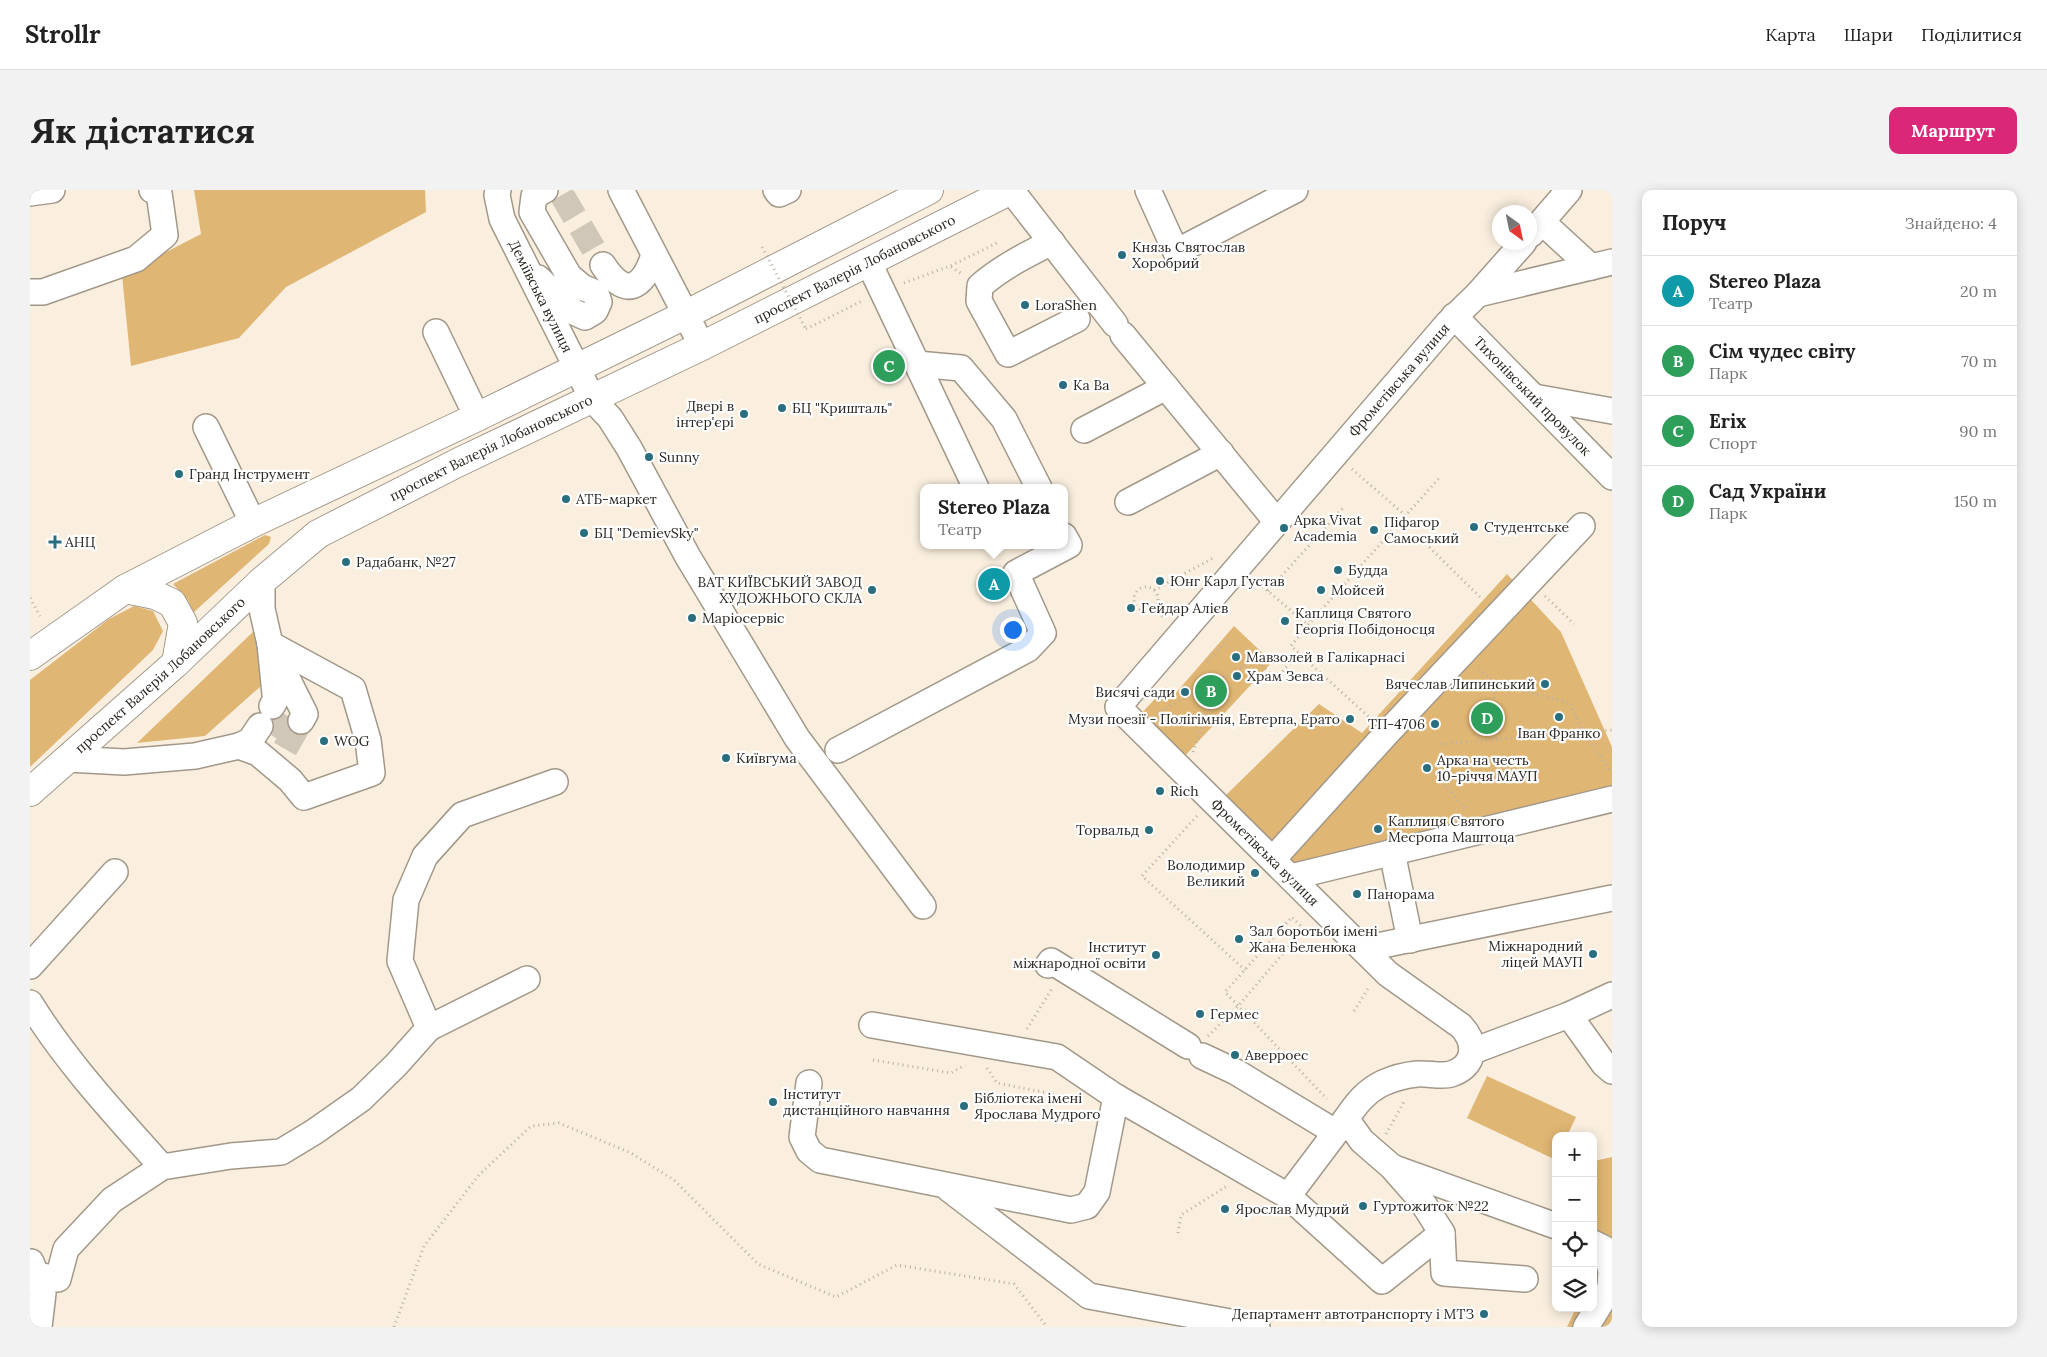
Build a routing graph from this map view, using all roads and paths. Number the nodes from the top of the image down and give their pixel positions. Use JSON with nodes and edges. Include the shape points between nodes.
{"nodes":[{"id":1,"x":52,"y":190,"type":"edge"},
{"id":2,"x":152,"y":190,"type":"edge"},
{"id":3,"x":498,"y":190,"type":"edge"},
{"id":4,"x":510,"y":190,"type":"edge"},
{"id":5,"x":621,"y":190,"type":"edge"},
{"id":6,"x":776,"y":190,"type":"edge"},
{"id":7,"x":788,"y":190,"type":"edge"},
{"id":8,"x":929,"y":190,"type":"edge"},
{"id":9,"x":1011,"y":190,"type":"edge"},
{"id":10,"x":1148,"y":190,"type":"edge"},
{"id":11,"x":1294,"y":190,"type":"edge"},
{"id":12,"x":554,"y":192,"type":"edge"},
{"id":13,"x":30,"y":193,"type":"edge"},
{"id":14,"x":1559,"y":194,"type":"edge"},
{"id":15,"x":502,"y":219,"type":"junction"},
{"id":16,"x":1537,"y":227,"type":"edge"},
{"id":17,"x":1537,"y":230,"type":"edge"},
{"id":18,"x":1001,"y":241,"type":"dead end"},
{"id":19,"x":1052,"y":242,"type":"junction"},
{"id":20,"x":762,"y":247,"type":"dead end"},
{"id":21,"x":1517,"y":250,"type":"edge"},
{"id":22,"x":654,"y":255,"type":"junction"},
{"id":23,"x":870,"y":263,"type":"junction"},
{"id":24,"x":523,"y":264,"type":"junction"},
{"id":25,"x":602,"y":265,"type":"tunnel mouth"},
{"id":26,"x":1602,"y":265,"type":"edge"},
{"id":27,"x":882,"y":291,"type":"junction"},
{"id":28,"x":30,"y":292,"type":"edge"},
{"id":29,"x":1478,"y":294,"type":"junction"},
{"id":30,"x":685,"y":315,"type":"junction"},
{"id":31,"x":1454,"y":316,"type":"junction"},
{"id":32,"x":1077,"y":319,"type":"dead end"},
{"id":33,"x":436,"y":332,"type":"dead end"},
{"id":34,"x":702,"y":346,"type":"junction"},
{"id":35,"x":917,"y":364,"type":"junction"},
{"id":36,"x":577,"y":368,"type":"junction"},
{"id":37,"x":1166,"y":387,"type":"junction"},
{"id":38,"x":1534,"y":397,"type":"junction"},
{"id":39,"x":593,"y":400,"type":"junction"},
{"id":40,"x":1612,"y":412,"type":"edge"},
{"id":41,"x":477,"y":417,"type":"junction"},
{"id":42,"x":206,"y":427,"type":"dead end"},
{"id":43,"x":1084,"y":430,"type":"dead end"},
{"id":44,"x":1221,"y":453,"type":"junction"},
{"id":45,"x":1442,"y":476,"type":"dead end"},
{"id":46,"x":1612,"y":478,"type":"edge"},
{"id":47,"x":1363,"y":479,"type":"dead end"},
{"id":48,"x":974,"y":484,"type":"edge"},
{"id":49,"x":1037,"y":484,"type":"edge"},
{"id":50,"x":1128,"y":502,"type":"dead end"},
{"id":51,"x":1342,"y":508,"type":"dead end"},
{"id":52,"x":1406,"y":516,"type":"junction"},
{"id":53,"x":1277,"y":522,"type":"junction"},
{"id":54,"x":253,"y":523,"type":"junction"},
{"id":55,"x":1582,"y":526,"type":"dead end"},
{"id":56,"x":1388,"y":537,"type":"junction"},
{"id":57,"x":1061,"y":549,"type":"edge"},
{"id":58,"x":1216,"y":557,"type":"dead end"},
{"id":59,"x":1250,"y":576,"type":"dead end"},
{"id":60,"x":262,"y":581,"type":"junction"},
{"id":61,"x":1530,"y":581,"type":"junction"},
{"id":62,"x":125,"y":589,"type":"junction"},
{"id":63,"x":1154,"y":590,"type":"junction"},
{"id":64,"x":1268,"y":591,"type":"junction"},
{"id":65,"x":30,"y":598,"type":"edge"},
{"id":66,"x":1154,"y":609,"type":"junction"},
{"id":67,"x":1161,"y":615,"type":"dead end"},
{"id":68,"x":1499,"y":615,"type":"junction"},
{"id":69,"x":40,"y":616,"type":"dead end"},
{"id":70,"x":1574,"y":624,"type":"dead end"},
{"id":71,"x":1308,"y":625,"type":"junction"},
{"id":72,"x":1221,"y":638,"type":"dead end"},
{"id":73,"x":270,"y":644,"type":"junction"},
{"id":74,"x":1298,"y":653,"type":"junction"},
{"id":75,"x":30,"y":656,"type":"edge"},
{"id":76,"x":1206,"y":656,"type":"dead end"},
{"id":77,"x":176,"y":664,"type":"junction"},
{"id":78,"x":1219,"y":679,"type":"junction"},
{"id":79,"x":1136,"y":724,"type":"junction"},
{"id":80,"x":1612,"y":730,"type":"edge"},
{"id":81,"x":1583,"y":732,"type":"junction"},
{"id":82,"x":1387,"y":733,"type":"junction"},
{"id":83,"x":272,"y":735,"type":"junction"},
{"id":84,"x":1495,"y":740,"type":"junction"},
{"id":85,"x":1441,"y":744,"type":"dead end"},
{"id":86,"x":838,"y":750,"type":"dead end"},
{"id":87,"x":1193,"y":753,"type":"dead end"},
{"id":88,"x":68,"y":759,"type":"junction"},
{"id":89,"x":1425,"y":762,"type":"dead end"},
{"id":90,"x":1612,"y":773,"type":"edge"},
{"id":91,"x":555,"y":782,"type":"dead end"},
{"id":92,"x":30,"y":792,"type":"edge"},
{"id":93,"x":1612,"y":798,"type":"edge"},
{"id":94,"x":1197,"y":816,"type":"dead end"},
{"id":95,"x":1483,"y":830,"type":"junction"},
{"id":96,"x":1392,"y":852,"type":"junction"},
{"id":97,"x":1272,"y":860,"type":"junction"},
{"id":98,"x":115,"y":872,"type":"dead end"},
{"id":99,"x":1291,"y":877,"type":"junction"},
{"id":100,"x":1612,"y":898,"type":"edge"},
{"id":101,"x":923,"y":906,"type":"dead end"},
{"id":102,"x":1322,"y":908,"type":"junction"},
{"id":103,"x":1304,"y":929,"type":"junction"},
{"id":104,"x":1410,"y":940,"type":"junction"},
{"id":105,"x":1363,"y":950,"type":"junction"},
{"id":106,"x":30,"y":966,"type":"edge"},
{"id":107,"x":1245,"y":970,"type":"junction"},
{"id":108,"x":1052,"y":973,"type":"joint"},
{"id":109,"x":527,"y":978,"type":"dead end"},
{"id":110,"x":1612,"y":995,"type":"edge"},
{"id":111,"x":30,"y":1003,"type":"edge"},
{"id":112,"x":1239,"y":1005,"type":"junction"},
{"id":113,"x":1569,"y":1015,"type":"junction"},
{"id":114,"x":872,"y":1025,"type":"dead end"},
{"id":115,"x":429,"y":1028,"type":"junction"},
{"id":116,"x":1197,"y":1048,"type":"junction"},
{"id":117,"x":1018,"y":1050,"type":"junction"},
{"id":118,"x":1473,"y":1050,"type":"junction"},
{"id":119,"x":873,"y":1060,"type":"dead end"},
{"id":120,"x":968,"y":1063,"type":"dead end"},
{"id":121,"x":984,"y":1066,"type":"dead end"},
{"id":122,"x":1612,"y":1071,"type":"edge"},
{"id":123,"x":809,"y":1082,"type":"dead end"},
{"id":124,"x":1116,"y":1097,"type":"junction"},
{"id":125,"x":1079,"y":1099,"type":"dead end"},
{"id":126,"x":1400,"y":1112,"type":"dead end"},
{"id":127,"x":1340,"y":1126,"type":"junction"},
{"id":128,"x":1386,"y":1135,"type":"dead end"},
{"id":129,"x":162,"y":1167,"type":"junction"},
{"id":130,"x":1392,"y":1167,"type":"junction"},
{"id":131,"x":1248,"y":1173,"type":"junction"},
{"id":132,"x":945,"y":1186,"type":"junction"},
{"id":133,"x":1288,"y":1196,"type":"junction"},
{"id":134,"x":1552,"y":1225,"type":"edge"},
{"id":135,"x":1178,"y":1233,"type":"dead end"},
{"id":136,"x":1442,"y":1233,"type":"junction"},
{"id":137,"x":1597,"y":1246,"type":"edge"},
{"id":138,"x":34,"y":1268,"type":"edge"},
{"id":139,"x":1525,"y":1279,"type":"dead end"},
{"id":140,"x":39,"y":1327,"type":"edge"},
{"id":141,"x":394,"y":1327,"type":"edge"},
{"id":142,"x":1047,"y":1327,"type":"edge"},
{"id":143,"x":1257,"y":1327,"type":"edge"},
{"id":144,"x":1586,"y":1327,"type":"edge"}],
"edges":[{"from":1,"to":13,"type":"street"},
{"from":2,"to":28,"type":"street","via":[[159,193],[165,235],[136,258],[43,292]]},
{"from":3,"to":15,"type":"street","name":"Деміївська вулиця"},
{"from":4,"to":15,"type":"street"},
{"from":5,"to":22,"type":"street"},
{"from":6,"to":7,"type":"street","via":[[779,194]]},
{"from":8,"to":30,"type":"main road"},
{"from":9,"to":19,"type":"street"},
{"from":9,"to":23,"type":"main road","name":"проспект Валерія Лобановського"},
{"from":10,"to":11,"type":"street","via":[[1176,252]]},
{"from":12,"to":24,"type":"street","via":[[534,196],[532,212],[569,276],[596,293],[599,302],[595,311],[585,317],[574,312]]},
{"from":14,"to":16,"type":"street"},
{"from":15,"to":24,"type":"street","name":"Деміївська вулиця"},
{"from":17,"to":26,"type":"street"},
{"from":18,"to":27,"type":"path","via":[[950,266]]},
{"from":19,"to":32,"type":"street","via":[[1013,262],[980,286],[979,301],[1008,354]]},
{"from":19,"to":37,"type":"street"},
{"from":20,"to":27,"type":"path","bridge":true,"via":[[806,329]]},
{"from":21,"to":29,"type":"street","name":"Фрометівська вулиця"},
{"from":22,"to":25,"type":"street","via":[[642,281],[632,286],[620,285]]},
{"from":22,"to":30,"type":"street"},
{"from":23,"to":27,"type":"street"},
{"from":23,"to":34,"type":"main road","name":"проспект Валерія Лобановського"},
{"from":24,"to":36,"type":"street","name":"Деміївська вулиця"},
{"from":26,"to":29,"type":"street"},
{"from":27,"to":35,"type":"street"},
{"from":29,"to":31,"type":"street","name":"Фрометівська вулиця"},
{"from":30,"to":34,"type":"street"},
{"from":30,"to":36,"type":"main road"},
{"from":31,"to":38,"type":"street","name":"Тихонівський провулок"},
{"from":31,"to":53,"type":"street","name":"Фрометівська вулиця"},
{"from":33,"to":41,"type":"street"},
{"from":34,"to":39,"type":"main road","name":"проспект Валерія Лобановського"},
{"from":35,"to":48,"type":"street"},
{"from":35,"to":49,"type":"street","via":[[961,368],[1004,420]]},
{"from":36,"to":39,"type":"street","name":"Деміївська вулиця"},
{"from":36,"to":41,"type":"main road"},
{"from":37,"to":43,"type":"street"},
{"from":37,"to":44,"type":"street"},
{"from":38,"to":40,"type":"street"},
{"from":38,"to":46,"type":"street","name":"Тихонівський провулок"},
{"from":39,"to":60,"type":"main road","name":"проспект Валерія Лобановського","via":[[457,463],[318,534]]},
{"from":39,"to":101,"type":"street","name":"Деміївська вулиця","via":[[610,418],[629,448],[688,556],[797,738]]},
{"from":41,"to":54,"type":"main road"},
{"from":42,"to":54,"type":"street"},
{"from":44,"to":50,"type":"street"},
{"from":44,"to":53,"type":"street"},
{"from":45,"to":52,"type":"path"},
{"from":47,"to":52,"type":"path"},
{"from":51,"to":64,"type":"path"},
{"from":52,"to":56,"type":"path"},
{"from":53,"to":79,"type":"street","name":"Фрометівська вулиця","via":[[1118,707]]},
{"from":54,"to":62,"type":"main road"},
{"from":55,"to":61,"type":"street"},
{"from":56,"to":68,"type":"path","via":[[1420,538]]},
{"from":56,"to":71,"type":"path"},
{"from":57,"to":86,"type":"street","via":[[1016,573],[1043,633],[1028,648]]},
{"from":58,"to":63,"type":"path"},
{"from":59,"to":64,"type":"path"},
{"from":60,"to":73,"type":"street","via":[[262,609]]},
{"from":60,"to":77,"type":"main road","name":"проспект Валерія Лобановського"},
{"from":61,"to":68,"type":"street"},
{"from":61,"to":70,"type":"path"},
{"from":62,"to":75,"type":"main road"},
{"from":62,"to":77,"type":"main road","via":[[155,595],[172,603],[183,623]]},
{"from":63,"to":66,"type":"path","via":[[1158,600]]},
{"from":63,"to":66,"type":"path","via":[[1140,588],[1134,600],[1141,611]]},
{"from":64,"to":71,"type":"path"},
{"from":65,"to":69,"type":"path"},
{"from":66,"to":67,"type":"path"},
{"from":68,"to":82,"type":"street"},
{"from":71,"to":74,"type":"path","via":[[1291,646]]},
{"from":72,"to":76,"type":"path","via":[[1228,639],[1207,662]]},
{"from":73,"to":83,"type":"street","via":[[289,706]]},
{"from":73,"to":83,"type":"street","via":[[353,689],[368,740],[372,773],[304,797],[290,780]]},
{"from":74,"to":78,"type":"path","via":[[1276,679],[1256,660]]},
{"from":74,"to":82,"type":"path"},
{"from":77,"to":88,"type":"main road","name":"проспект Валерія Лобановського"},
{"from":78,"to":79,"type":"path"},
{"from":78,"to":87,"type":"path"},
{"from":79,"to":97,"type":"street","name":"Фрометівська вулиця"},
{"from":80,"to":81,"type":"path"},
{"from":81,"to":84,"type":"path"},
{"from":81,"to":84,"type":"path","via":[[1570,703],[1492,681]]},
{"from":81,"to":90,"type":"path"},
{"from":82,"to":97,"type":"street"},
{"from":83,"to":88,"type":"street","via":[[195,756],[124,762]]},
{"from":84,"to":85,"type":"path"},
{"from":88,"to":92,"type":"main road","name":"проспект Валерія Лобановського"},
{"from":89,"to":95,"type":"path"},
{"from":91,"to":115,"type":"street","via":[[462,816],[426,856],[406,900],[400,961]]},
{"from":93,"to":95,"type":"street"},
{"from":94,"to":107,"type":"path","via":[[1142,876]]},
{"from":95,"to":96,"type":"street"},
{"from":96,"to":99,"type":"street"},
{"from":96,"to":104,"type":"street"},
{"from":97,"to":99,"type":"street","name":"Фрометівська вулиця"},
{"from":98,"to":106,"type":"street"},
{"from":99,"to":102,"type":"street","name":"Фрометівська вулиця"},
{"from":100,"to":104,"type":"street"},
{"from":102,"to":103,"type":"path"},
{"from":102,"to":105,"type":"street","name":"Фрометівська вулиця"},
{"from":103,"to":107,"type":"path","via":[[1292,917]]},
{"from":103,"to":112,"type":"path"},
{"from":104,"to":105,"type":"street"},
{"from":105,"to":118,"type":"street","name":"Фрометівська вулиця","via":[[1388,974],[1461,1026],[1469,1035]]},
{"from":107,"to":112,"type":"path","via":[[1225,992]]},
{"from":108,"to":116,"type":"street","via":[[1051,961]]},
{"from":108,"to":117,"type":"path"},
{"from":109,"to":115,"type":"street"},
{"from":110,"to":113,"type":"street"},
{"from":111,"to":129,"type":"street","via":[[51,1037]]},
{"from":112,"to":116,"type":"path"},
{"from":112,"to":127,"type":"path"},
{"from":113,"to":118,"type":"street"},
{"from":113,"to":122,"type":"street"},
{"from":114,"to":117,"type":"street"},
{"from":115,"to":129,"type":"street","via":[[360,1100],[281,1152]]},
{"from":116,"to":127,"type":"street"},
{"from":117,"to":124,"type":"street","via":[[1057,1057]]},
{"from":118,"to":127,"type":"street","via":[[1466,1065],[1451,1074],[1415,1074],[1383,1083],[1359,1099]]},
{"from":119,"to":120,"type":"path","via":[[951,1073]]},
{"from":121,"to":125,"type":"path","via":[[997,1083]]},
{"from":123,"to":132,"type":"street","via":[[802,1137],[809,1151],[820,1160]]},
{"from":124,"to":131,"type":"street"},
{"from":124,"to":132,"type":"street","via":[[1097,1192],[1087,1206],[1071,1210]]},
{"from":126,"to":128,"type":"path"},
{"from":127,"to":130,"type":"street"},
{"from":127,"to":133,"type":"street"},
{"from":129,"to":138,"type":"street","via":[[112,1200],[66,1249],[58,1279]]},
{"from":130,"to":134,"type":"street"},
{"from":130,"to":136,"type":"street","via":[[1421,1200]]},
{"from":131,"to":133,"type":"street"},
{"from":131,"to":135,"type":"path","via":[[1181,1215]]},
{"from":132,"to":143,"type":"street","via":[[1089,1296]]},
{"from":133,"to":136,"type":"street","via":[[1382,1281]]},
{"from":136,"to":139,"type":"street","via":[[1444,1273]]},
{"from":137,"to":144,"type":"street","via":[[1604,1249],[1612,1271],[1610,1288]]},
{"from":138,"to":140,"type":"street","via":[[43,1293]]},
{"from":141,"to":142,"type":"path","via":[[424,1246],[479,1175],[531,1126],[558,1123],[631,1153],[674,1180],[758,1264],[836,1297],[897,1264],[1014,1284]]}]}
